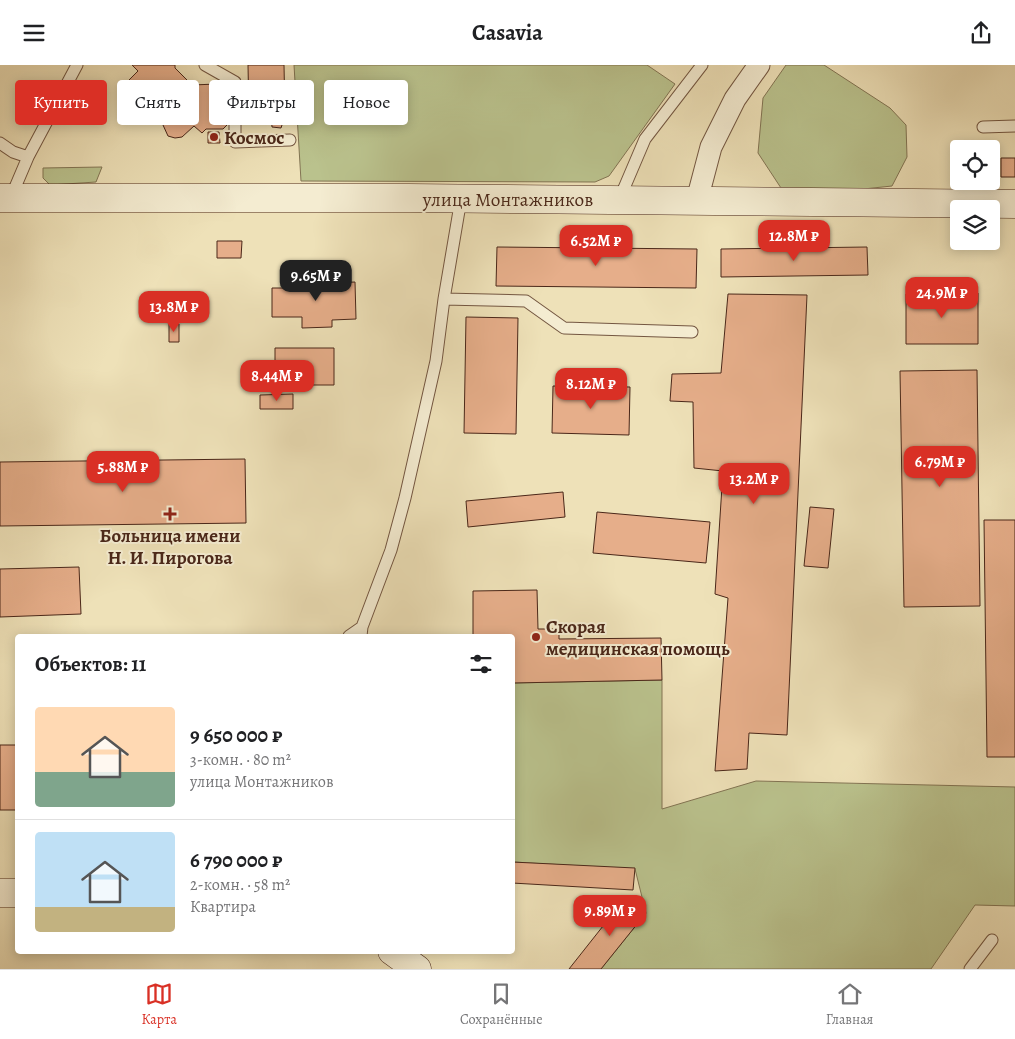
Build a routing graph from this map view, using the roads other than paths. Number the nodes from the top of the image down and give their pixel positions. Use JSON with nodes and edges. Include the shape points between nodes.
{"nodes":[{"id":1,"x":77,"y":65,"type":"edge"},
{"id":2,"x":205,"y":65,"type":"edge"},
{"id":3,"x":702,"y":65,"type":"edge"},
{"id":4,"x":759,"y":65,"type":"edge"},
{"id":5,"x":1015,"y":126,"type":"edge"},
{"id":6,"x":982,"y":127,"type":"dead end"},
{"id":7,"x":290,"y":140,"type":"dead end"},
{"id":8,"x":0,"y":143,"type":"edge"},
{"id":9,"x":28,"y":157,"type":"junction"},
{"id":10,"x":5,"y":198,"type":"edge"},
{"id":11,"x":461,"y":199,"type":"junction"},
{"id":12,"x":619,"y":200,"type":"junction"},
{"id":13,"x":697,"y":200,"type":"junction"},
{"id":14,"x":1015,"y":205,"type":"edge"},
{"id":15,"x":444,"y":299,"type":"junction"},
{"id":16,"x":692,"y":332,"type":"dead end"},
{"id":17,"x":362,"y":631,"type":"edge"},
{"id":18,"x":0,"y":893,"type":"edge"},
{"id":19,"x":15,"y":893,"type":"edge"},
{"id":20,"x":992,"y":940,"type":"dead end"},
{"id":21,"x":396,"y":954,"type":"edge"},
{"id":22,"x":417,"y":969,"type":"edge"},
{"id":23,"x":970,"y":969,"type":"edge"}],
"edges":[{"from":1,"to":9,"type":"lane"},
{"from":2,"to":7,"type":"lane","via":[[235,82],[235,142]]},
{"from":3,"to":12,"type":"lane","via":[[645,139]]},
{"from":4,"to":13,"type":"street","via":[[735,99],[711,147]]},
{"from":5,"to":6,"type":"lane"},
{"from":8,"to":9,"type":"lane","via":[[13,153]]},
{"from":9,"to":10,"type":"lane"},
{"from":10,"to":11,"type":"main road","name":"улица Монтажников"},
{"from":11,"to":12,"type":"main road","name":"улица Монтажников"},
{"from":11,"to":15,"type":"lane"},
{"from":12,"to":13,"type":"main road","name":"улица Монтажников"},
{"from":13,"to":14,"type":"main road","name":"улица Монтажников"},
{"from":15,"to":16,"type":"lane","via":[[526,301],[564,327]]},
{"from":15,"to":17,"type":"lane","via":[[436,361],[406,498]]},
{"from":18,"to":19,"type":"main road"},
{"from":20,"to":23,"type":"lane"},
{"from":21,"to":22,"type":"main road"}]}
